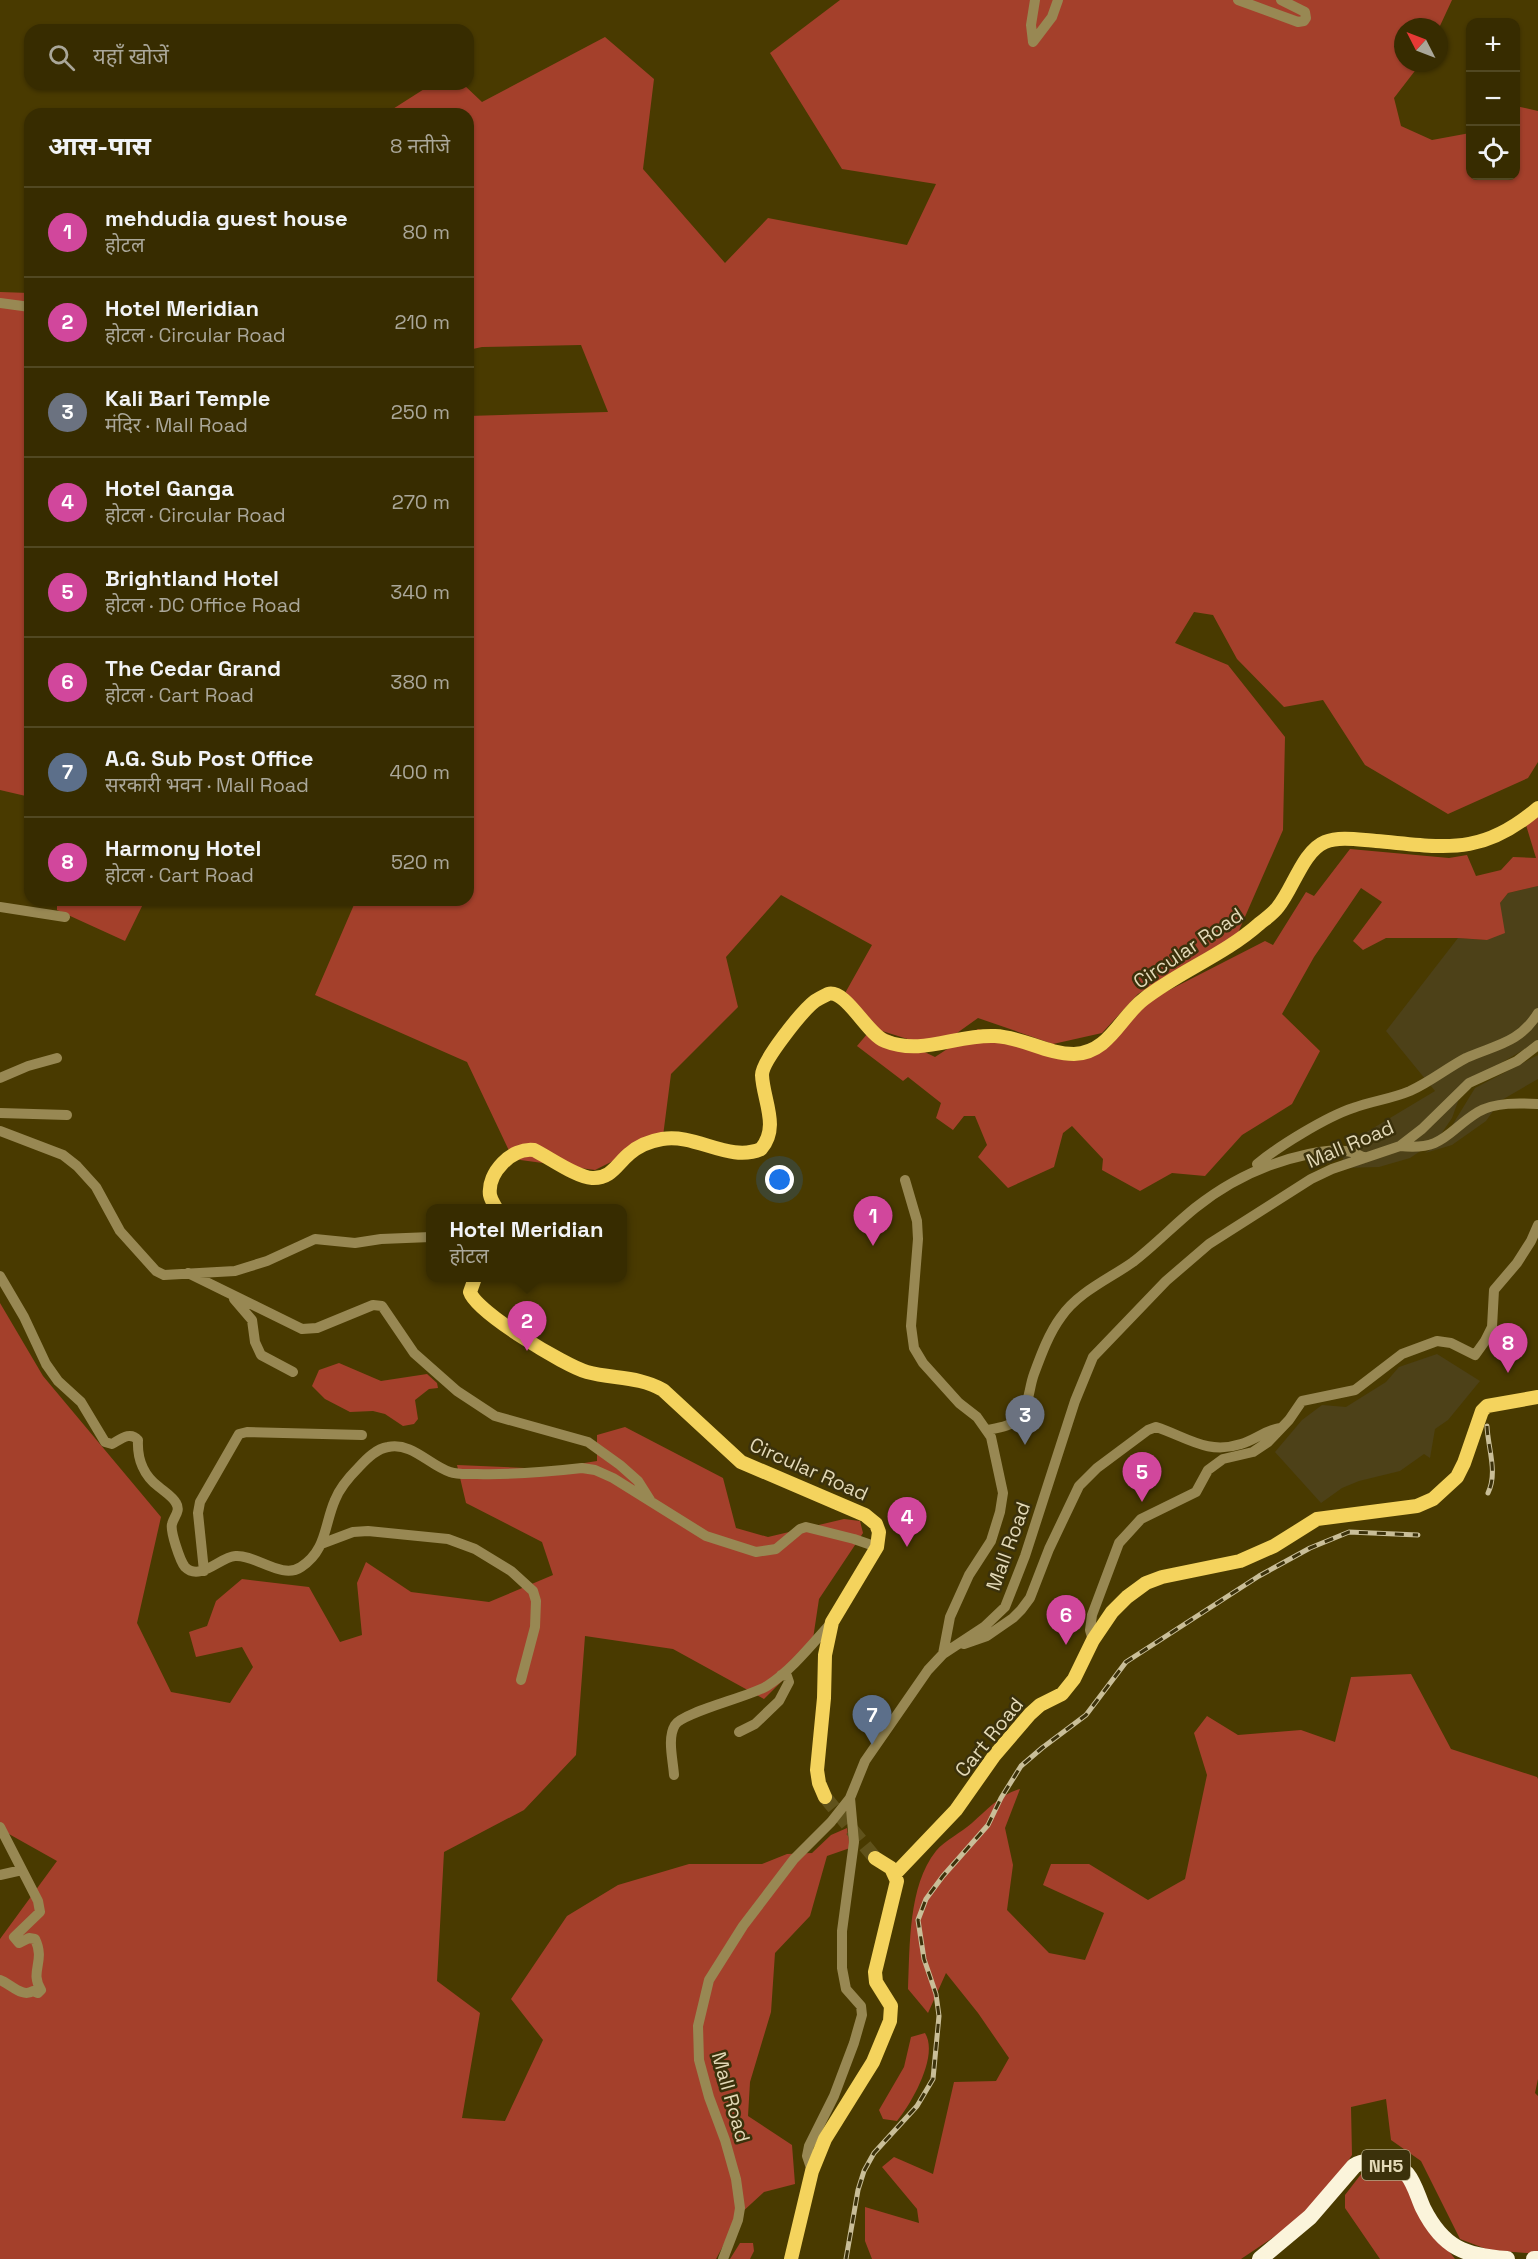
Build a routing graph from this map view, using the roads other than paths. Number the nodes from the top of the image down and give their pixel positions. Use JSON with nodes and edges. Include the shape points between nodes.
{"nodes":[{"id":1,"x":1035,"y":0,"type":"edge"},
{"id":2,"x":1058,"y":0,"type":"edge"},
{"id":3,"x":1238,"y":0,"type":"edge"},
{"id":4,"x":1281,"y":0,"type":"edge"},
{"id":5,"x":0,"y":303,"type":"edge"},
{"id":6,"x":24,"y":306,"type":"edge"},
{"id":7,"x":1538,"y":808,"type":"edge"},
{"id":8,"x":0,"y":907,"type":"edge"},
{"id":9,"x":65,"y":917,"type":"dead end"},
{"id":10,"x":1538,"y":1013,"type":"edge"},
{"id":11,"x":1538,"y":1045,"type":"edge"},
{"id":12,"x":57,"y":1058,"type":"dead end"},
{"id":13,"x":0,"y":1078,"type":"edge"},
{"id":14,"x":1538,"y":1104,"type":"edge"},
{"id":15,"x":0,"y":1113,"type":"edge"},
{"id":16,"x":67,"y":1115,"type":"dead end"},
{"id":17,"x":0,"y":1131,"type":"edge"},
{"id":18,"x":1400,"y":1146,"type":"junction"},
{"id":19,"x":1365,"y":1158,"type":"junction"},
{"id":20,"x":1243,"y":1176,"type":"junction"},
{"id":21,"x":905,"y":1180,"type":"dead end"},
{"id":22,"x":494,"y":1204,"type":"edge"},
{"id":23,"x":1538,"y":1225,"type":"edge"},
{"id":24,"x":426,"y":1238,"type":"edge"},
{"id":25,"x":188,"y":1273,"type":"junction"},
{"id":26,"x":0,"y":1276,"type":"edge"},
{"id":27,"x":474,"y":1282,"type":"edge"},
{"id":28,"x":230,"y":1294,"type":"junction"},
{"id":29,"x":293,"y":1372,"type":"dead end"},
{"id":30,"x":1538,"y":1397,"type":"edge"},
{"id":31,"x":1282,"y":1428,"type":"junction"},
{"id":32,"x":987,"y":1430,"type":"junction"},
{"id":33,"x":362,"y":1435,"type":"dead end"},
{"id":34,"x":654,"y":1505,"type":"junction"},
{"id":35,"x":321,"y":1544,"type":"junction"},
{"id":36,"x":876,"y":1547,"type":"junction"},
{"id":37,"x":204,"y":1571,"type":"junction"},
{"id":38,"x":832,"y":1622,"type":"junction"},
{"id":39,"x":1093,"y":1641,"type":"junction"},
{"id":40,"x":958,"y":1643,"type":"junction"},
{"id":41,"x":943,"y":1654,"type":"junction"},
{"id":42,"x":781,"y":1675,"type":"junction"},
{"id":43,"x":521,"y":1680,"type":"dead end"},
{"id":44,"x":739,"y":1732,"type":"dead end"},
{"id":45,"x":674,"y":1775,"type":"dead end"},
{"id":46,"x":825,"y":1797,"type":"tunnel mouth"},
{"id":47,"x":850,"y":1798,"type":"junction"},
{"id":48,"x":0,"y":1827,"type":"edge"},
{"id":49,"x":875,"y":1858,"type":"tunnel mouth"},
{"id":50,"x":22,"y":1870,"type":"junction"},
{"id":51,"x":895,"y":1874,"type":"junction"},
{"id":52,"x":0,"y":1875,"type":"edge"},
{"id":53,"x":0,"y":1980,"type":"edge"},
{"id":54,"x":812,"y":2171,"type":"junction"},
{"id":55,"x":723,"y":2259,"type":"edge"},
{"id":56,"x":791,"y":2259,"type":"edge"},
{"id":57,"x":1260,"y":2259,"type":"edge"},
{"id":58,"x":1507,"y":2259,"type":"edge"}],
"edges":[{"from":1,"to":2,"type":"street","via":[[1033,42],[1052,17]]},
{"from":3,"to":4,"type":"street","via":[[1304,21],[1305,12]]},
{"from":5,"to":6,"type":"street"},
{"from":7,"to":22,"type":"main road","name":"Circular Road","via":[[1508,831],[1451,848],[1349,839],[1326,842],[1309,856],[1278,908],[1232,945],[1142,1000],[1112,1035],[1085,1052],[1056,1052],[998,1036],[966,1037],[935,1046],[905,1046],[875,1035],[841,996],[828,994],[801,1016],[766,1063],[762,1075],[770,1121],[769,1134],[761,1149],[743,1154],[680,1139],[661,1139],[641,1145],[606,1176],[590,1178],[534,1150],[525,1150],[505,1161],[495,1174],[490,1188]]},
{"from":8,"to":9,"type":"street"},
{"from":10,"to":20,"type":"street","via":[[1510,1041],[1465,1059],[1413,1090],[1333,1116]]},
{"from":11,"to":18,"type":"street","name":"Mall Road","via":[[1517,1061],[1469,1083]]},
{"from":12,"to":13,"type":"street"},
{"from":14,"to":18,"type":"street","via":[[1488,1108],[1439,1141],[1419,1147]]},
{"from":15,"to":16,"type":"street"},
{"from":17,"to":25,"type":"street","via":[[63,1155],[96,1187],[120,1231],[156,1271],[164,1275]]},
{"from":18,"to":19,"type":"street","name":"Mall Road"},
{"from":19,"to":20,"type":"street","via":[[1344,1150],[1326,1151],[1284,1159]]},
{"from":19,"to":40,"type":"street","name":"Mall Road","via":[[1332,1169],[1292,1190],[1209,1244],[1166,1281],[1096,1353],[1075,1401],[1033,1535],[1005,1607],[984,1627]]},
{"from":20,"to":32,"type":"street","via":[[1195,1208],[1124,1269],[1076,1299],[1050,1337],[1021,1416],[1013,1423]]},
{"from":21,"to":32,"type":"street","via":[[917,1221],[911,1326],[914,1348],[958,1403]]},
{"from":23,"to":31,"type":"street","via":[[1518,1263],[1494,1290],[1492,1327],[1475,1355],[1437,1341],[1402,1354],[1355,1390],[1302,1401]]},
{"from":24,"to":25,"type":"street","via":[[355,1243],[315,1239],[235,1271]]},
{"from":25,"to":28,"type":"street"},
{"from":26,"to":37,"type":"street","via":[[46,1364],[81,1402],[105,1442],[112,1444],[128,1436],[138,1440],[143,1468],[176,1502],[178,1511],[171,1529],[185,1566]]},
{"from":27,"to":36,"type":"main road","name":"Circular Road","via":[[470,1292],[474,1300],[575,1368],[654,1384],[741,1462],[871,1519],[879,1532]]},
{"from":28,"to":29,"type":"street","via":[[252,1320],[261,1355]]},
{"from":28,"to":34,"type":"street","via":[[302,1329],[317,1328],[373,1305],[382,1306],[414,1353],[458,1391],[495,1416],[588,1442],[638,1481]]},
{"from":30,"to":39,"type":"main road","name":"Cart Road","via":[[1487,1406],[1457,1477],[1433,1499],[1417,1506],[1317,1518],[1274,1546],[1239,1561],[1146,1583],[1112,1612]]},
{"from":31,"to":39,"type":"street","via":[[1253,1452],[1223,1459],[1208,1470],[1196,1492],[1141,1519],[1119,1543],[1092,1616],[1089,1630]]},
{"from":31,"to":40,"type":"street","via":[[1222,1449],[1194,1443],[1156,1427],[1149,1430],[1079,1486],[1022,1610],[987,1636]]},
{"from":32,"to":41,"type":"street","via":[[1002,1479],[1000,1512],[991,1541],[969,1575],[950,1617]]},
{"from":33,"to":37,"type":"street","via":[[239,1434],[200,1502]]},
{"from":34,"to":35,"type":"street","via":[[595,1470],[461,1474],[409,1449],[389,1446],[366,1458],[341,1488]]},
{"from":34,"to":36,"type":"street","via":[[706,1536],[756,1552],[776,1549],[806,1527]]},
{"from":35,"to":37,"type":"street","via":[[298,1569],[286,1570],[235,1556]]},
{"from":35,"to":43,"type":"street","via":[[353,1532],[368,1531],[448,1539],[475,1549],[511,1571],[533,1591],[536,1601],[535,1627]]},
{"from":36,"to":38,"type":"main road"},
{"from":38,"to":42,"type":"street"},
{"from":38,"to":46,"type":"main road","via":[[825,1655],[817,1770]]},
{"from":39,"to":51,"type":"main road","name":"Cart Road","via":[[1062,1694],[1040,1705],[1020,1725],[956,1810]]},
{"from":40,"to":41,"type":"street","name":"Mall Road"},
{"from":41,"to":47,"type":"street","name":"Mall Road","via":[[865,1761]]},
{"from":42,"to":44,"type":"street","via":[[787,1676],[789,1682],[779,1701],[755,1724]]},
{"from":42,"to":45,"type":"street","via":[[744,1696],[680,1719],[672,1741]]},
{"from":47,"to":54,"type":"street","via":[[854,1842],[842,1931],[842,1968],[846,1989],[861,2006],[862,2015],[834,2096],[807,2153]]},
{"from":47,"to":55,"type":"street","name":"Mall Road","via":[[794,1859],[743,1926],[709,1980],[704,1998],[697,2042],[700,2067],[725,2140],[740,2208]]},
{"from":48,"to":50,"type":"street"},
{"from":49,"to":51,"type":"main road"},
{"from":50,"to":52,"type":"street"},
{"from":50,"to":53,"type":"street","via":[[40,1912],[14,1937],[19,1943],[35,1939],[40,1958],[36,1983],[41,1990],[38,1994],[23,1994]]},
{"from":51,"to":54,"type":"main road","via":[[897,1884],[875,1972],[876,1982],[891,2006],[890,2021],[873,2062],[827,2134]]},
{"from":54,"to":56,"type":"main road"},
{"from":57,"to":58,"type":"highway","number":"NH5","via":[[1310,2217],[1359,2162],[1388,2165],[1407,2174],[1425,2212],[1454,2247],[1470,2254]]}]}
